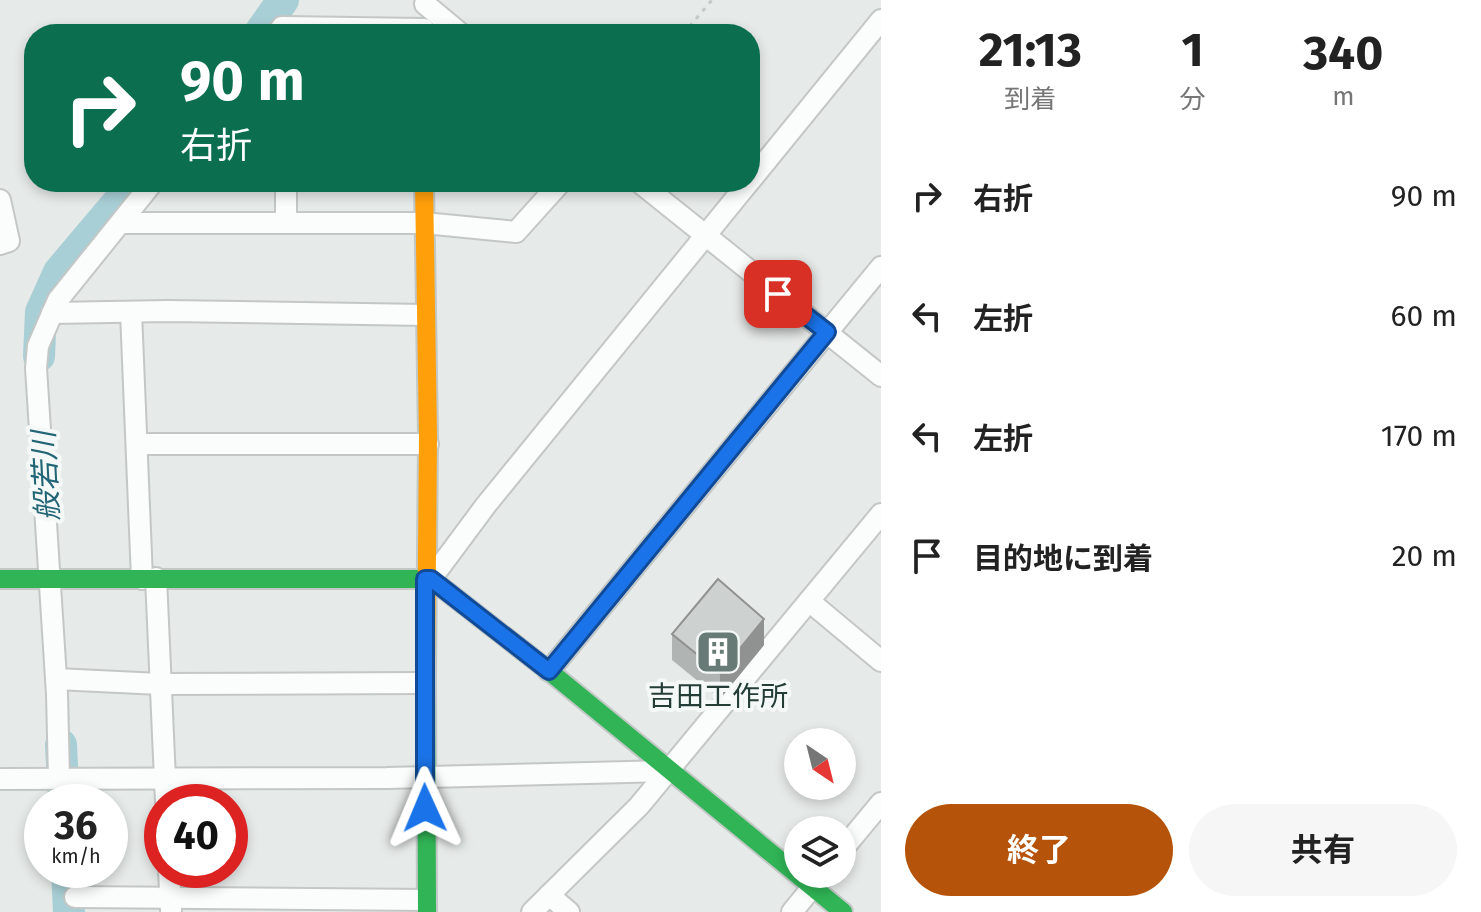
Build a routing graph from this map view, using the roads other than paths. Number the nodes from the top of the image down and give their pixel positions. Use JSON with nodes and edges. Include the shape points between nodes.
{"nodes":[{"id":1,"x":424,"y":2,"type":"edge"},
{"id":2,"x":881,"y":20,"type":"edge"},
{"id":3,"x":424,"y":24,"type":"edge"},
{"id":4,"x":449,"y":24,"type":"edge"},
{"id":5,"x":760,"y":169,"type":"edge"},
{"id":6,"x":145,"y":192,"type":"edge"},
{"id":7,"x":286,"y":192,"type":"edge"},
{"id":8,"x":424,"y":192,"type":"edge"},
{"id":9,"x":552,"y":192,"type":"edge"},
{"id":10,"x":651,"y":192,"type":"edge"},
{"id":11,"x":741,"y":192,"type":"edge"},
{"id":12,"x":0,"y":200,"type":"edge"},
{"id":13,"x":286,"y":221,"type":"junction"},
{"id":14,"x":122,"y":223,"type":"junction"},
{"id":15,"x":424,"y":223,"type":"junction"},
{"id":16,"x":705,"y":236,"type":"junction"},
{"id":17,"x":0,"y":244,"type":"edge"},
{"id":18,"x":881,"y":267,"type":"edge"},
{"id":19,"x":131,"y":312,"type":"junction"},
{"id":20,"x":52,"y":313,"type":"junction"},
{"id":21,"x":425,"y":315,"type":"junction"},
{"id":22,"x":827,"y":332,"type":"junction"},
{"id":23,"x":881,"y":376,"type":"edge"},
{"id":24,"x":138,"y":444,"type":"junction"},
{"id":25,"x":428,"y":444,"type":"junction"},
{"id":26,"x":881,"y":514,"type":"edge"},
{"id":27,"x":149,"y":578,"type":"junction"},
{"id":28,"x":0,"y":579,"type":"edge"},
{"id":29,"x":49,"y":579,"type":"junction"},
{"id":30,"x":428,"y":579,"type":"junction"},
{"id":31,"x":809,"y":601,"type":"junction"},
{"id":32,"x":881,"y":661,"type":"edge"},
{"id":33,"x":549,"y":671,"type":"junction"},
{"id":34,"x":56,"y":679,"type":"junction"},
{"id":35,"x":425,"y":683,"type":"junction"},
{"id":36,"x":160,"y":684,"type":"junction"},
{"id":37,"x":668,"y":771,"type":"junction"},
{"id":38,"x":164,"y":777,"type":"junction"},
{"id":39,"x":424,"y":777,"type":"junction"},
{"id":40,"x":59,"y":778,"type":"junction"},
{"id":41,"x":0,"y":779,"type":"edge"},
{"id":42,"x":165,"y":784,"type":"edge"},
{"id":43,"x":881,"y":803,"type":"edge"},
{"id":44,"x":856,"y":833,"type":"edge"},
{"id":45,"x":784,"y":855,"type":"edge"},
{"id":46,"x":812,"y":888,"type":"edge"},
{"id":47,"x":824,"y":888,"type":"edge"},
{"id":48,"x":549,"y":895,"type":"junction"},
{"id":49,"x":75,"y":897,"type":"dead end"},
{"id":50,"x":171,"y":905,"type":"edge"},
{"id":51,"x":426,"y":906,"type":"edge"},
{"id":52,"x":532,"y":912,"type":"edge"},
{"id":53,"x":569,"y":912,"type":"edge"},
{"id":54,"x":792,"y":912,"type":"edge"},
{"id":55,"x":843,"y":912,"type":"edge"}],
"edges":[{"from":1,"to":3,"type":"street"},
{"from":1,"to":4,"type":"street"},
{"from":2,"to":5,"type":"street"},
{"from":6,"to":14,"type":"street"},
{"from":7,"to":13,"type":"street"},
{"from":8,"to":15,"type":"street"},
{"from":9,"to":15,"type":"street","via":[[516,232]]},
{"from":10,"to":16,"type":"street"},
{"from":11,"to":16,"type":"street"},
{"from":12,"to":17,"type":"street","via":[[9,241]]},
{"from":13,"to":14,"type":"street"},
{"from":13,"to":15,"type":"street"},
{"from":14,"to":20,"type":"street"},
{"from":15,"to":21,"type":"street"},
{"from":16,"to":22,"type":"street"},
{"from":16,"to":30,"type":"street"},
{"from":18,"to":22,"type":"street"},
{"from":19,"to":20,"type":"street"},
{"from":19,"to":21,"type":"street"},
{"from":19,"to":24,"type":"street"},
{"from":20,"to":29,"type":"street","via":[[38,346],[36,368]]},
{"from":21,"to":25,"type":"street"},
{"from":22,"to":23,"type":"street"},
{"from":22,"to":33,"type":"street"},
{"from":24,"to":25,"type":"street"},
{"from":24,"to":27,"type":"street"},
{"from":25,"to":30,"type":"street"},
{"from":26,"to":31,"type":"street"},
{"from":27,"to":29,"type":"street"},
{"from":27,"to":30,"type":"street"},
{"from":27,"to":36,"type":"street"},
{"from":28,"to":29,"type":"street"},
{"from":29,"to":34,"type":"street"},
{"from":30,"to":33,"type":"street"},
{"from":30,"to":35,"type":"street"},
{"from":31,"to":32,"type":"street"},
{"from":31,"to":37,"type":"street"},
{"from":33,"to":37,"type":"street"},
{"from":34,"to":36,"type":"street"},
{"from":34,"to":40,"type":"street"},
{"from":35,"to":36,"type":"street"},
{"from":35,"to":39,"type":"street"},
{"from":36,"to":38,"type":"street"},
{"from":37,"to":39,"type":"street"},
{"from":37,"to":45,"type":"street"},
{"from":37,"to":48,"type":"street"},
{"from":38,"to":39,"type":"street"},
{"from":38,"to":40,"type":"street"},
{"from":38,"to":42,"type":"street"},
{"from":39,"to":51,"type":"street"},
{"from":40,"to":41,"type":"street"},
{"from":43,"to":44,"type":"street"},
{"from":46,"to":54,"type":"street"},
{"from":47,"to":55,"type":"street"},
{"from":48,"to":52,"type":"street"},
{"from":48,"to":53,"type":"street"},
{"from":49,"to":50,"type":"street"},
{"from":50,"to":51,"type":"street"}]}
